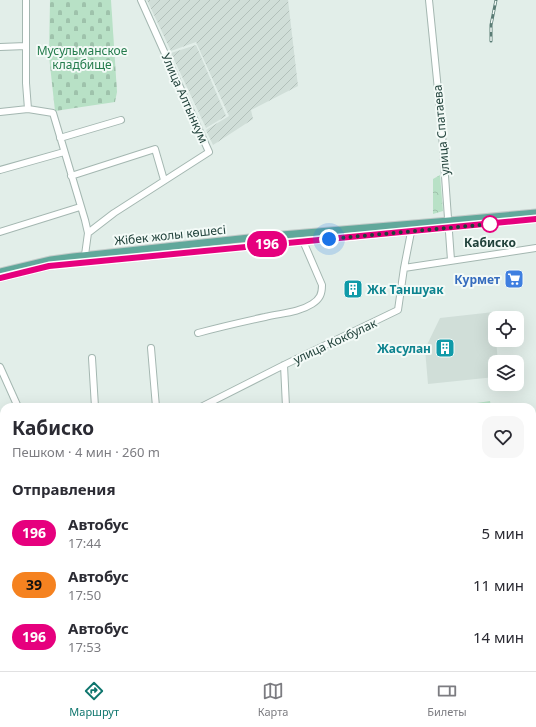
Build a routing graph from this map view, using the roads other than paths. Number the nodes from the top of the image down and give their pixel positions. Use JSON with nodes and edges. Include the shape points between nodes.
{"nodes":[{"id":1,"x":26,"y":0,"type":"edge"},
{"id":2,"x":141,"y":0,"type":"edge"},
{"id":3,"x":429,"y":0,"type":"edge"},
{"id":4,"x":26,"y":46,"type":"junction"},
{"id":5,"x":0,"y":47,"type":"edge"},
{"id":6,"x":28,"y":109,"type":"junction"},
{"id":7,"x":0,"y":112,"type":"edge"},
{"id":8,"x":122,"y":120,"type":"dead end"},
{"id":9,"x":60,"y":138,"type":"junction"},
{"id":10,"x":64,"y":152,"type":"junction"},
{"id":11,"x":0,"y":170,"type":"edge"},
{"id":12,"x":72,"y":176,"type":"junction"},
{"id":13,"x":164,"y":180,"type":"junction"},
{"id":14,"x":80,"y":207,"type":"junction"},
{"id":15,"x":536,"y":213,"type":"edge"},
{"id":16,"x":536,"y":219,"type":"edge"},
{"id":17,"x":449,"y":225,"type":"junction"},
{"id":18,"x":0,"y":232,"type":"edge"},
{"id":19,"x":412,"y":232,"type":"junction"},
{"id":20,"x":88,"y":233,"type":"junction"},
{"id":21,"x":302,"y":241,"type":"junction"},
{"id":22,"x":536,"y":248,"type":"edge"},
{"id":23,"x":85,"y":255,"type":"junction"},
{"id":24,"x":450,"y":260,"type":"junction"},
{"id":25,"x":404,"y":268,"type":"junction"},
{"id":26,"x":0,"y":272,"type":"edge"},
{"id":27,"x":0,"y":278,"type":"edge"},
{"id":28,"x":198,"y":333,"type":"dead end"},
{"id":29,"x":151,"y":348,"type":"dead end"},
{"id":30,"x":92,"y":358,"type":"dead end"},
{"id":31,"x":284,"y":365,"type":"junction"},
{"id":32,"x":0,"y":367,"type":"edge"},
{"id":33,"x":16,"y":403,"type":"edge"},
{"id":34,"x":95,"y":403,"type":"edge"},
{"id":35,"x":156,"y":403,"type":"edge"},
{"id":36,"x":209,"y":403,"type":"edge"},
{"id":37,"x":286,"y":403,"type":"edge"}],
"edges":[{"from":1,"to":4,"type":"street"},
{"from":2,"to":13,"type":"street","name":"Улица Алтынкум","via":[[209,152]]},
{"from":3,"to":17,"type":"street","name":"улица Спатаева"},
{"from":4,"to":5,"type":"street"},
{"from":4,"to":6,"type":"street"},
{"from":6,"to":7,"type":"street"},
{"from":6,"to":9,"type":"street","via":[[53,113]]},
{"from":8,"to":9,"type":"street"},
{"from":9,"to":10,"type":"street"},
{"from":10,"to":11,"type":"street"},
{"from":10,"to":12,"type":"street"},
{"from":12,"to":13,"type":"street","via":[[156,150]]},
{"from":12,"to":14,"type":"street"},
{"from":13,"to":20,"type":"street","name":"Улица Алтынкум"},
{"from":14,"to":18,"type":"street"},
{"from":14,"to":20,"type":"street"},
{"from":15,"to":17,"type":"main road","name":"Жібек жолы көшесі"},
{"from":16,"to":17,"type":"main road","name":"Жібек жолы көшесі"},
{"from":17,"to":19,"type":"main road","name":"Жібек жолы көшесі"},
{"from":17,"to":23,"type":"main road","name":"Жібек жолы көшесі","via":[[258,236]]},
{"from":17,"to":24,"type":"street","name":"улица Спатаева"},
{"from":19,"to":21,"type":"main road","name":"Жібек жолы көшесі"},
{"from":19,"to":25,"type":"street","name":"улица Кокбулак"},
{"from":20,"to":23,"type":"street"},
{"from":21,"to":27,"type":"main road","name":"Жібек жолы көшесі","via":[[49,266]]},
{"from":21,"to":28,"type":"street","via":[[322,286],[319,298],[312,304],[289,313]]},
{"from":22,"to":24,"type":"street"},
{"from":23,"to":26,"type":"main road","name":"Жібек жолы көшесі"},
{"from":24,"to":25,"type":"street"},
{"from":25,"to":31,"type":"street","name":"улица Кокбулак","via":[[398,310]]},
{"from":29,"to":35,"type":"street"},
{"from":30,"to":34,"type":"street"},
{"from":31,"to":36,"type":"street","name":"улица Кокбулак"},
{"from":31,"to":37,"type":"street"},
{"from":32,"to":33,"type":"street"}]}
